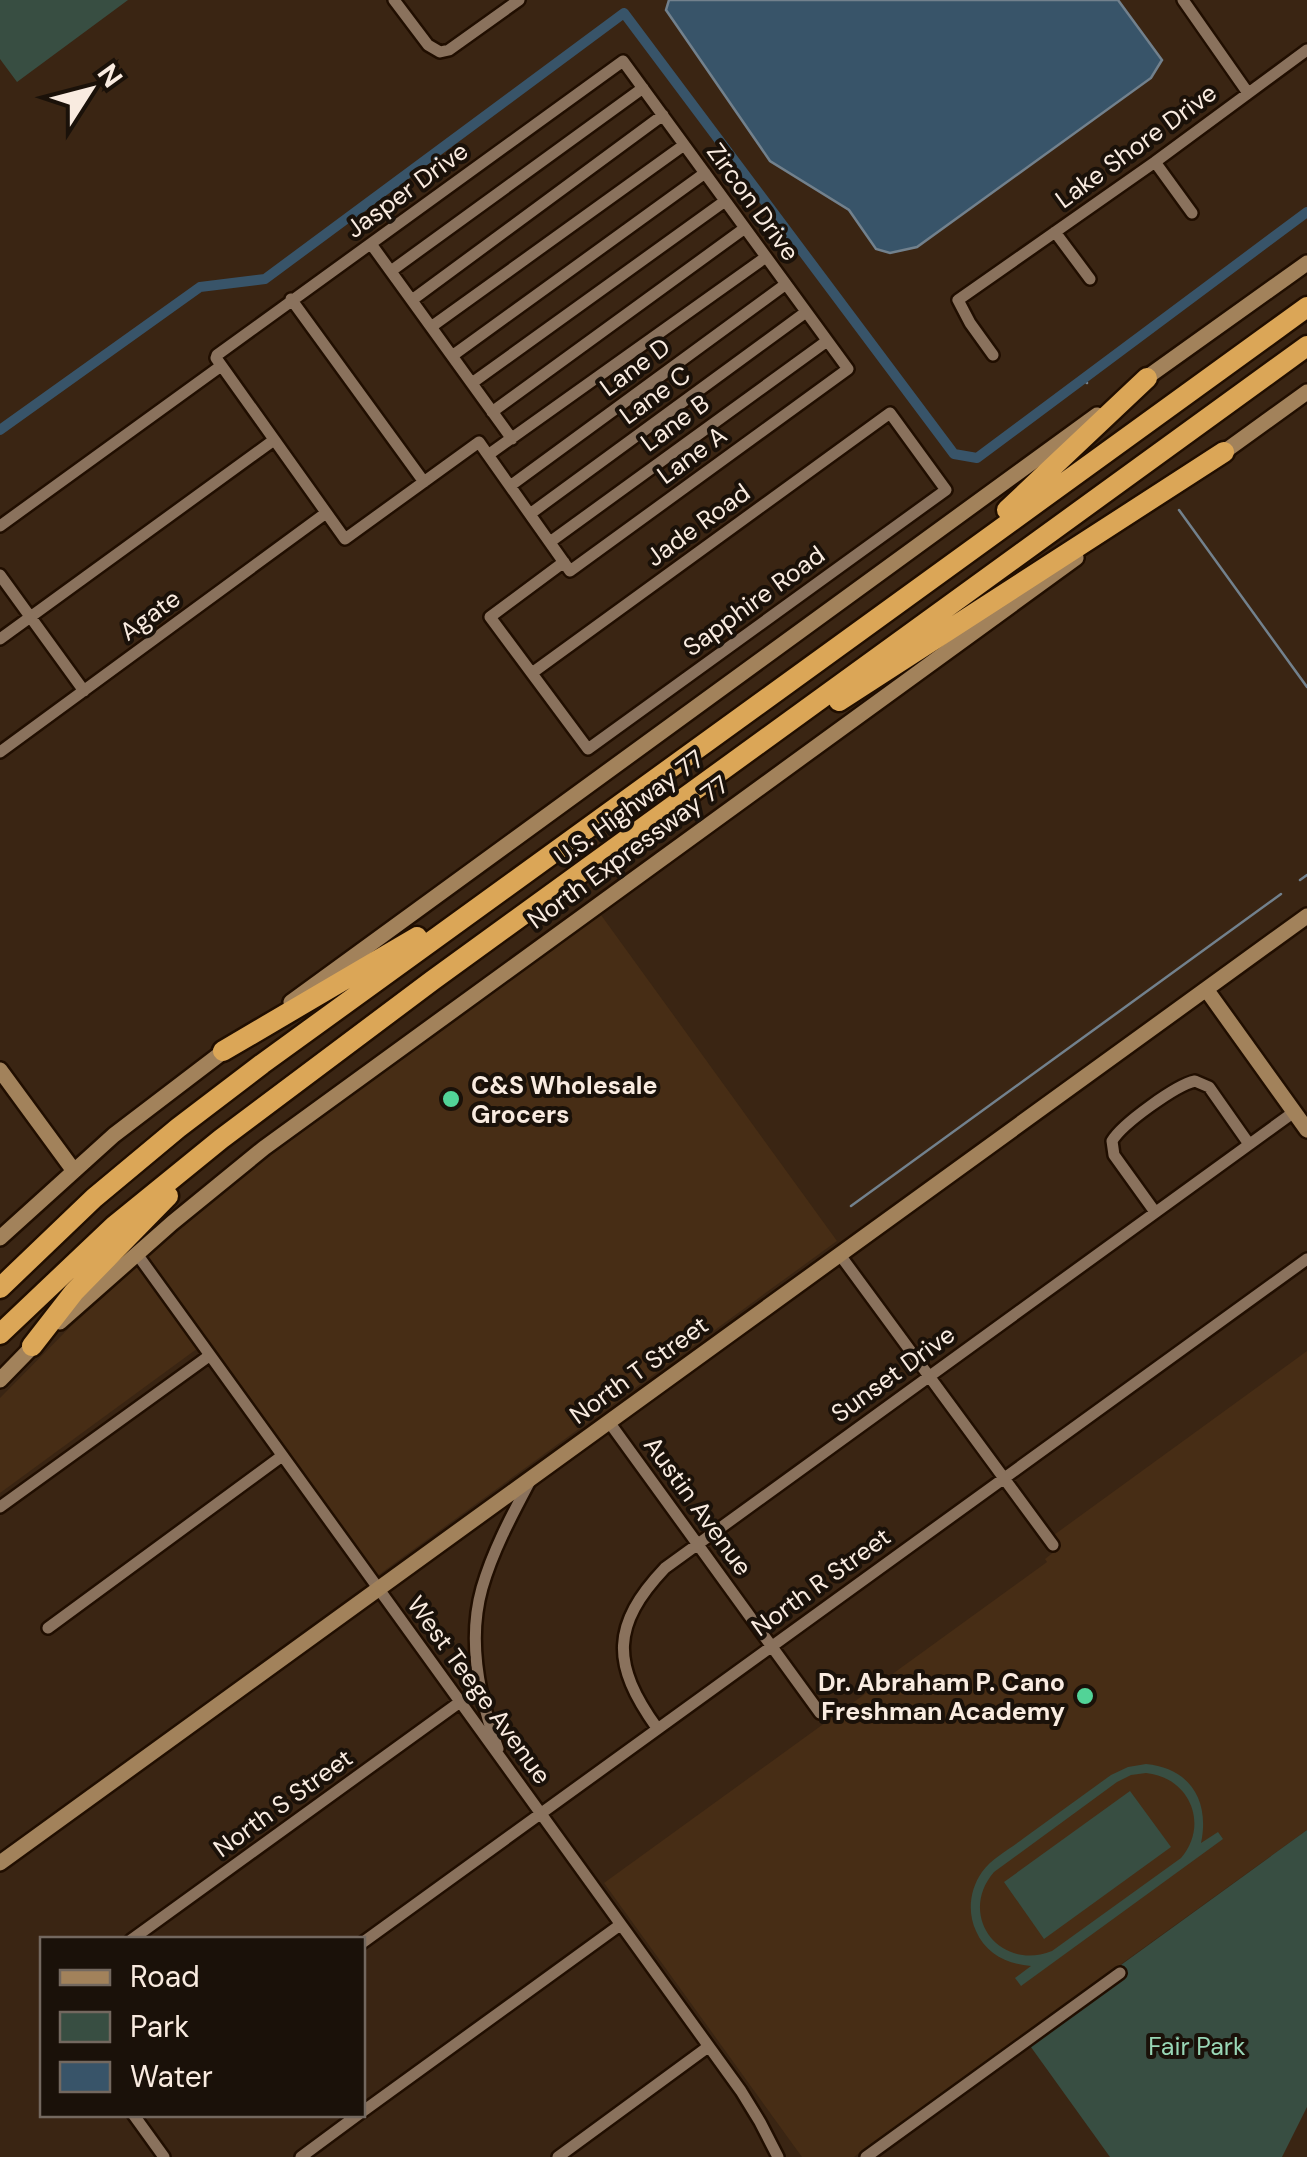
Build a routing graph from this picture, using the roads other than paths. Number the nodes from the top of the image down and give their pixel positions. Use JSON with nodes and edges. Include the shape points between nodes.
{"nodes":[{"id":1,"x":394,"y":0,"type":"edge"},
{"id":2,"x":519,"y":0,"type":"edge"},
{"id":3,"x":1190,"y":2,"type":"edge"},
{"id":4,"x":1307,"y":50,"type":"edge"},
{"id":5,"x":623,"y":61,"type":"joint"},
{"id":6,"x":643,"y":88,"type":"junction"},
{"id":7,"x":1248,"y":93,"type":"junction"},
{"id":8,"x":662,"y":115,"type":"junction"},
{"id":9,"x":684,"y":145,"type":"junction"},
{"id":10,"x":1155,"y":162,"type":"junction"},
{"id":11,"x":705,"y":173,"type":"junction"},
{"id":12,"x":725,"y":201,"type":"junction"},
{"id":13,"x":1192,"y":213,"type":"dead end"},
{"id":14,"x":745,"y":228,"type":"junction"},
{"id":15,"x":1054,"y":232,"type":"junction"},
{"id":16,"x":371,"y":244,"type":"junction"},
{"id":17,"x":766,"y":257,"type":"junction"},
{"id":18,"x":1307,"y":264,"type":"edge"},
{"id":19,"x":391,"y":271,"type":"junction"},
{"id":20,"x":1090,"y":279,"type":"dead end"},
{"id":21,"x":786,"y":284,"type":"junction"},
{"id":22,"x":291,"y":299,"type":"junction"},
{"id":23,"x":412,"y":300,"type":"junction"},
{"id":24,"x":1307,"y":307,"type":"edge"},
{"id":25,"x":806,"y":312,"type":"junction"},
{"id":26,"x":431,"y":327,"type":"junction"},
{"id":27,"x":827,"y":341,"type":"junction"},
{"id":28,"x":1307,"y":346,"type":"edge"},
{"id":29,"x":452,"y":356,"type":"junction"},
{"id":30,"x":992,"y":356,"type":"dead end"},
{"id":31,"x":219,"y":360,"type":"junction"},
{"id":32,"x":848,"y":369,"type":"joint"},
{"id":33,"x":1147,"y":378,"type":"junction"},
{"id":34,"x":472,"y":383,"type":"junction"},
{"id":35,"x":1307,"y":392,"type":"edge"},
{"id":36,"x":492,"y":412,"type":"junction"},
{"id":37,"x":512,"y":439,"type":"junction"},
{"id":38,"x":274,"y":440,"type":"junction"},
{"id":39,"x":1224,"y":452,"type":"junction"},
{"id":40,"x":488,"y":455,"type":"junction"},
{"id":41,"x":424,"y":482,"type":"junction"},
{"id":42,"x":510,"y":486,"type":"junction"},
{"id":43,"x":946,"y":490,"type":"joint"},
{"id":44,"x":326,"y":513,"type":"junction"},
{"id":45,"x":530,"y":514,"type":"junction"},
{"id":46,"x":0,"y":526,"type":"edge"},
{"id":47,"x":550,"y":542,"type":"junction"},
{"id":48,"x":564,"y":562,"type":"junction"},
{"id":49,"x":0,"y":576,"type":"edge"},
{"id":50,"x":30,"y":617,"type":"junction"},
{"id":51,"x":857,"y":633,"type":"junction"},
{"id":52,"x":0,"y":638,"type":"edge"},
{"id":53,"x":532,"y":673,"type":"junction"},
{"id":54,"x":84,"y":691,"type":"junction"},
{"id":55,"x":0,"y":752,"type":"edge"},
{"id":56,"x":693,"y":792,"type":"junction"},
{"id":57,"x":587,"y":828,"type":"junction"},
{"id":58,"x":1307,"y":916,"type":"edge"},
{"id":59,"x":1206,"y":990,"type":"junction"},
{"id":60,"x":222,"y":1051,"type":"junction"},
{"id":61,"x":0,"y":1070,"type":"edge"},
{"id":62,"x":1294,"y":1112,"type":"junction"},
{"id":63,"x":1307,"y":1130,"type":"edge"},
{"id":64,"x":222,"y":1139,"type":"junction"},
{"id":65,"x":1249,"y":1144,"type":"junction"},
{"id":66,"x":74,"y":1171,"type":"junction"},
{"id":67,"x":1154,"y":1212,"type":"junction"},
{"id":68,"x":0,"y":1238,"type":"edge"},
{"id":69,"x":136,"y":1254,"type":"junction"},
{"id":70,"x":840,"y":1255,"type":"junction"},
{"id":71,"x":1307,"y":1259,"type":"edge"},
{"id":72,"x":0,"y":1288,"type":"edge"},
{"id":73,"x":0,"y":1334,"type":"edge"},
{"id":74,"x":32,"y":1346,"type":"junction"},
{"id":75,"x":210,"y":1356,"type":"junction"},
{"id":76,"x":929,"y":1376,"type":"junction"},
{"id":77,"x":0,"y":1380,"type":"edge"},
{"id":78,"x":610,"y":1422,"type":"junction"},
{"id":79,"x":282,"y":1456,"type":"junction"},
{"id":80,"x":1003,"y":1478,"type":"junction"},
{"id":81,"x":530,"y":1480,"type":"junction"},
{"id":82,"x":0,"y":1507,"type":"edge"},
{"id":83,"x":698,"y":1544,"type":"junction"},
{"id":84,"x":1054,"y":1545,"type":"dead end"},
{"id":85,"x":380,"y":1590,"type":"junction"},
{"id":86,"x":48,"y":1628,"type":"dead end"},
{"id":87,"x":771,"y":1647,"type":"junction"},
{"id":88,"x":460,"y":1702,"type":"junction"},
{"id":89,"x":820,"y":1713,"type":"dead end"},
{"id":90,"x":657,"y":1728,"type":"junction"},
{"id":91,"x":502,"y":1762,"type":"junction"},
{"id":92,"x":540,"y":1813,"type":"junction"},
{"id":93,"x":0,"y":1863,"type":"edge"},
{"id":94,"x":620,"y":1925,"type":"junction"},
{"id":95,"x":135,"y":1937,"type":"edge"},
{"id":96,"x":365,"y":1941,"type":"edge"},
{"id":97,"x":1120,"y":1973,"type":"dead end"},
{"id":98,"x":708,"y":2046,"type":"junction"},
{"id":99,"x":365,"y":2110,"type":"edge"},
{"id":100,"x":135,"y":2117,"type":"edge"},
{"id":101,"x":356,"y":2117,"type":"edge"},
{"id":102,"x":164,"y":2157,"type":"edge"},
{"id":103,"x":301,"y":2157,"type":"edge"},
{"id":104,"x":558,"y":2157,"type":"edge"},
{"id":105,"x":778,"y":2157,"type":"edge"},
{"id":106,"x":866,"y":2157,"type":"edge"}],
"edges":[{"from":1,"to":2,"type":"street","via":[[428,46],[440,52]]},
{"from":3,"to":7,"type":"street","name":"Lake Shore Drive"},
{"from":4,"to":7,"type":"street"},
{"from":5,"to":6,"type":"street","name":"Zircon Drive"},
{"from":5,"to":16,"type":"street","name":"Jasper Drive"},
{"from":6,"to":8,"type":"street","name":"Zircon Drive"},
{"from":6,"to":19,"type":"street"},
{"from":7,"to":10,"type":"street","name":"Lake Shore Drive"},
{"from":8,"to":9,"type":"street","name":"Zircon Drive"},
{"from":8,"to":23,"type":"street"},
{"from":9,"to":11,"type":"street","name":"Zircon Drive"},
{"from":9,"to":26,"type":"street"},
{"from":10,"to":13,"type":"street"},
{"from":10,"to":15,"type":"street","name":"Lake Shore Drive"},
{"from":11,"to":12,"type":"street","name":"Zircon Drive"},
{"from":11,"to":29,"type":"street"},
{"from":12,"to":14,"type":"street","name":"Zircon Drive"},
{"from":12,"to":34,"type":"street"},
{"from":14,"to":17,"type":"street","name":"Zircon Drive"},
{"from":14,"to":36,"type":"street"},
{"from":15,"to":20,"type":"street"},
{"from":15,"to":30,"type":"street","name":"Lake Shore Drive","via":[[958,300]]},
{"from":16,"to":19,"type":"street"},
{"from":16,"to":22,"type":"street","name":"Jasper Drive"},
{"from":17,"to":21,"type":"street","name":"Zircon Drive"},
{"from":17,"to":37,"type":"street"},
{"from":18,"to":33,"type":"main road"},
{"from":19,"to":23,"type":"street"},
{"from":21,"to":25,"type":"street","name":"Zircon Drive"},
{"from":21,"to":42,"type":"street","name":"Lane D"},
{"from":22,"to":31,"type":"street","name":"Jasper Drive"},
{"from":22,"to":41,"type":"street"},
{"from":23,"to":26,"type":"street"},
{"from":24,"to":51,"type":"highway","name":"U.S. Highway 77"},
{"from":25,"to":27,"type":"street","name":"Zircon Drive"},
{"from":25,"to":45,"type":"street","name":"Lane C"},
{"from":26,"to":29,"type":"street"},
{"from":27,"to":32,"type":"street","name":"Zircon Drive"},
{"from":27,"to":47,"type":"street","name":"Lane B"},
{"from":28,"to":56,"type":"highway","name":"U.S. Highway 77"},
{"from":29,"to":34,"type":"street"},
{"from":31,"to":38,"type":"street"},
{"from":31,"to":46,"type":"street","name":"Jasper Drive"},
{"from":32,"to":48,"type":"street","name":"Lane A","via":[[570,571]]},
{"from":33,"to":51,"type":"highway","via":[[1006,512]]},
{"from":33,"to":60,"type":"main road"},
{"from":34,"to":36,"type":"street"},
{"from":35,"to":39,"type":"main road","name":"North Expressway 77"},
{"from":36,"to":37,"type":"street"},
{"from":37,"to":40,"type":"street"},
{"from":38,"to":44,"type":"street"},
{"from":38,"to":50,"type":"street"},
{"from":39,"to":56,"type":"highway"},
{"from":39,"to":69,"type":"main road","name":"North Expressway 77","via":[[276,1139]]},
{"from":40,"to":41,"type":"street","via":[[479,442]]},
{"from":40,"to":42,"type":"street"},
{"from":41,"to":44,"type":"street","via":[[345,539]]},
{"from":42,"to":45,"type":"street"},
{"from":43,"to":53,"type":"street","name":"Sapphire Road","via":[[588,749]]},
{"from":43,"to":53,"type":"street","name":"Jade Road","via":[[890,413]]},
{"from":44,"to":54,"type":"street","name":"Agate"},
{"from":45,"to":47,"type":"street"},
{"from":47,"to":48,"type":"street"},
{"from":48,"to":53,"type":"street","via":[[490,617]]},
{"from":49,"to":50,"type":"street"},
{"from":50,"to":52,"type":"street"},
{"from":50,"to":54,"type":"street"},
{"from":51,"to":57,"type":"highway","name":"U.S. Highway 77"},
{"from":54,"to":55,"type":"street","name":"Agate"},
{"from":56,"to":64,"type":"highway","name":"U.S. Highway 77"},
{"from":57,"to":60,"type":"highway"},
{"from":57,"to":72,"type":"highway","name":"U.S. Highway 77","via":[[178,1128]]},
{"from":58,"to":59,"type":"main road","name":"North T Street"},
{"from":59,"to":62,"type":"main road"},
{"from":59,"to":70,"type":"main road","name":"North T Street"},
{"from":60,"to":66,"type":"main road"},
{"from":61,"to":66,"type":"main road"},
{"from":62,"to":63,"type":"main road"},
{"from":62,"to":65,"type":"street","name":"Sunset Drive"},
{"from":64,"to":73,"type":"highway","name":"U.S. Highway 77","via":[[114,1226]]},
{"from":64,"to":74,"type":"highway","via":[[74,1292]]},
{"from":65,"to":67,"type":"street","name":"Sunset Drive"},
{"from":65,"to":67,"type":"street","via":[[1208,1087],[1179,1087],[1112,1140],[1114,1155]]},
{"from":66,"to":68,"type":"main road"},
{"from":67,"to":76,"type":"street","name":"Sunset Drive"},
{"from":69,"to":74,"type":"main road","name":"North Expressway 77"},
{"from":69,"to":75,"type":"street","name":"West Teege Avenue"},
{"from":70,"to":76,"type":"street"},
{"from":70,"to":78,"type":"main road","name":"North T Street"},
{"from":71,"to":80,"type":"street","name":"North R Street"},
{"from":74,"to":77,"type":"main road","name":"North Expressway 77"},
{"from":75,"to":79,"type":"street","name":"West Teege Avenue"},
{"from":75,"to":82,"type":"street"},
{"from":76,"to":80,"type":"street"},
{"from":76,"to":83,"type":"street","name":"Sunset Drive"},
{"from":78,"to":81,"type":"main road","name":"North T Street"},
{"from":78,"to":83,"type":"street","name":"Austin Avenue"},
{"from":79,"to":85,"type":"street","name":"West Teege Avenue"},
{"from":79,"to":86,"type":"street"},
{"from":80,"to":84,"type":"street"},
{"from":80,"to":87,"type":"street","name":"North R Street"},
{"from":81,"to":85,"type":"main road","name":"North T Street"},
{"from":81,"to":91,"type":"street","via":[[481,1590],[477,1625],[478,1679]]},
{"from":83,"to":87,"type":"street","name":"Austin Avenue"},
{"from":83,"to":90,"type":"street","name":"Sunset Drive","via":[[645,1589],[625,1632],[629,1678]]},
{"from":85,"to":88,"type":"street","name":"West Teege Avenue"},
{"from":85,"to":93,"type":"main road","name":"North T Street"},
{"from":87,"to":89,"type":"street","name":"Austin Avenue"},
{"from":87,"to":90,"type":"street","name":"North R Street"},
{"from":88,"to":91,"type":"street","name":"West Teege Avenue"},
{"from":88,"to":95,"type":"street","name":"North S Street"},
{"from":90,"to":92,"type":"street","name":"North R Street"},
{"from":91,"to":92,"type":"street","name":"West Teege Avenue"},
{"from":92,"to":94,"type":"street","name":"West Teege Avenue"},
{"from":92,"to":96,"type":"street","name":"North R Street"},
{"from":94,"to":98,"type":"street","name":"West Teege Avenue"},
{"from":94,"to":99,"type":"street"},
{"from":97,"to":106,"type":"street"},
{"from":98,"to":104,"type":"street"},
{"from":98,"to":105,"type":"street","name":"West Teege Avenue"},
{"from":100,"to":102,"type":"street"},
{"from":101,"to":103,"type":"street"}]}
